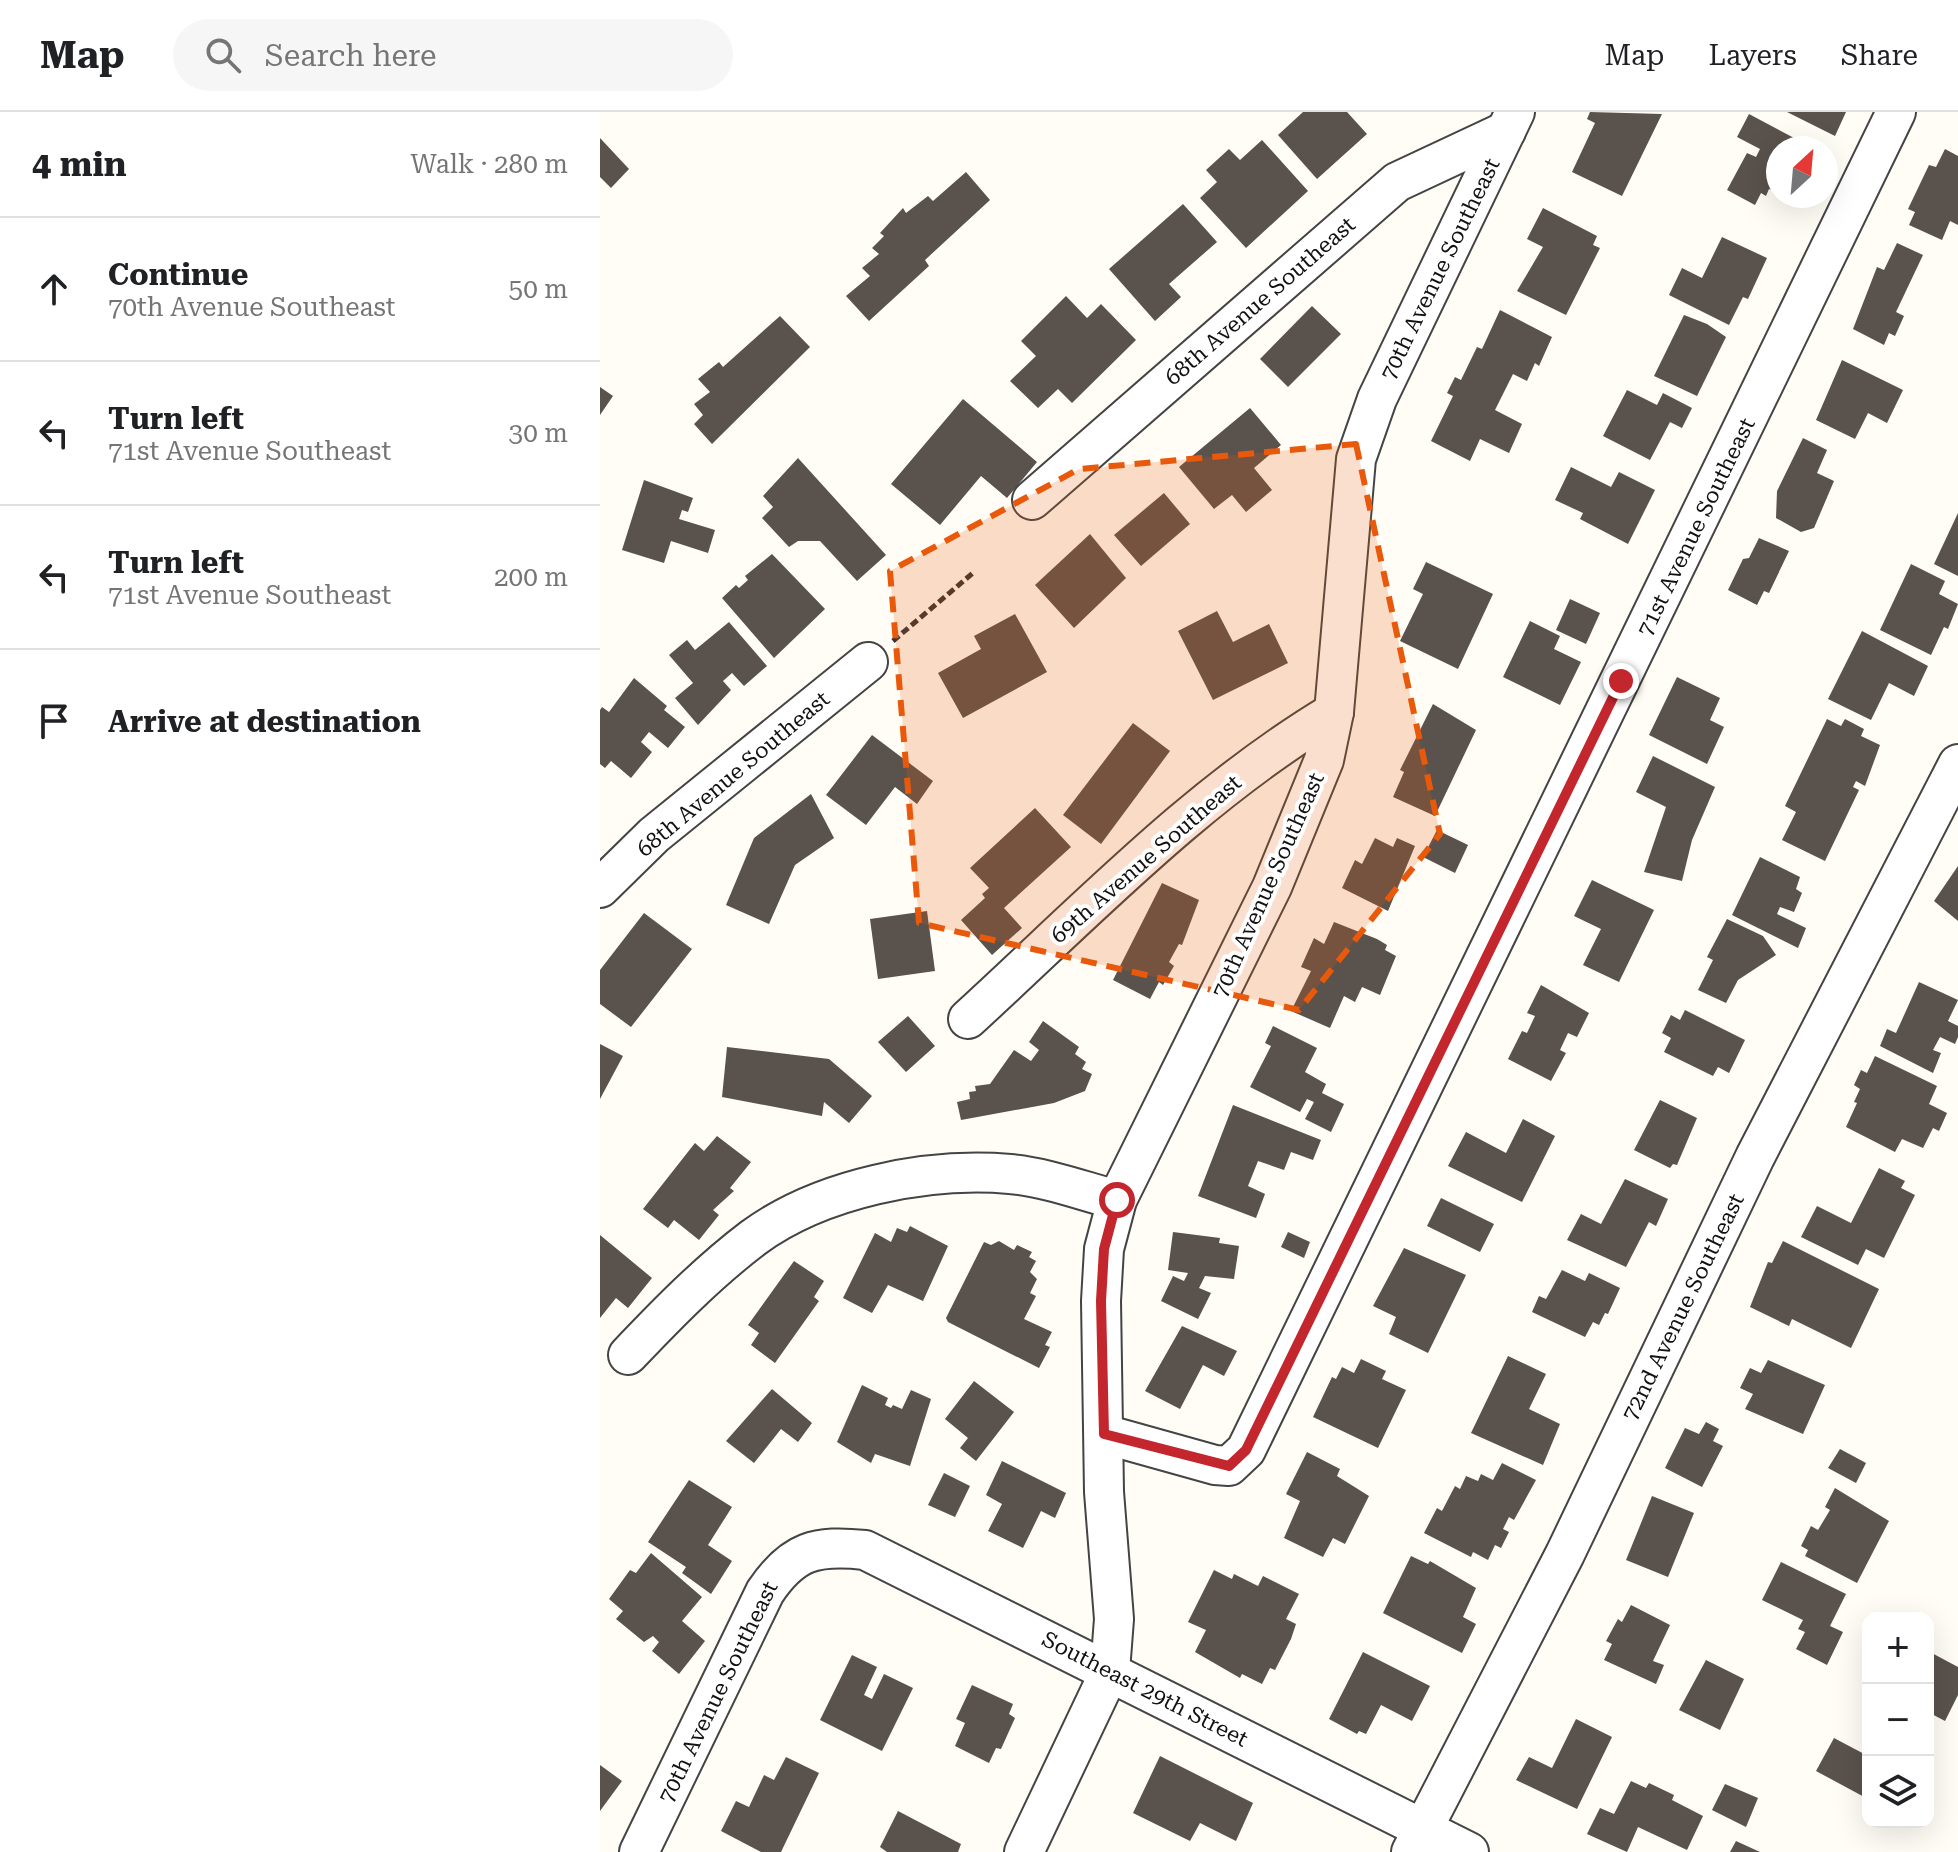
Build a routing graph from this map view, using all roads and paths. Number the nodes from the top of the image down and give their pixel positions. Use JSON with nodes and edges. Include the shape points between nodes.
{"nodes":[{"id":1,"x":1896,"y":112,"type":"edge"},
{"id":2,"x":1511,"y":122,"type":"edge"},
{"id":3,"x":1032,"y":500,"type":"dead end"},
{"id":4,"x":974,"y":572,"type":"dead end"},
{"id":5,"x":868,"y":662,"type":"joint"},
{"id":6,"x":1334,"y":712,"type":"junction"},
{"id":7,"x":1958,"y":766,"type":"edge"},
{"id":8,"x":600,"y":888,"type":"edge"},
{"id":9,"x":968,"y":1019,"type":"dead end"},
{"id":10,"x":1117,"y":1200,"type":"junction"},
{"id":11,"x":628,"y":1355,"type":"dead end"},
{"id":12,"x":1104,"y":1434,"type":"junction"},
{"id":13,"x":815,"y":1550,"type":"joint"},
{"id":14,"x":1110,"y":1671,"type":"junction"},
{"id":15,"x":1417,"y":1840,"type":"edge"},
{"id":16,"x":639,"y":1852,"type":"edge"},
{"id":17,"x":1024,"y":1852,"type":"edge"},
{"id":18,"x":1469,"y":1852,"type":"edge"}],
"edges":[{"from":1,"to":12,"type":"street","name":"71st Avenue Southeast","via":[[1246,1450],[1229,1466],[1215,1465]]},
{"from":2,"to":3,"type":"street","name":"68th Avenue Southeast","via":[[1397,182]]},
{"from":2,"to":6,"type":"street","name":"70th Avenue Southeast","via":[[1377,399],[1356,459]]},
{"from":4,"to":5,"type":"path"},
{"from":5,"to":8,"type":"street","name":"68th Avenue Southeast","via":[[654,835]]},
{"from":6,"to":9,"type":"street","name":"69th Avenue Southeast","via":[[1278,745],[1151,851]]},
{"from":6,"to":10,"type":"street","name":"70th Avenue Southeast","via":[[1324,760],[1272,887]]},
{"from":7,"to":15,"type":"street","name":"72nd Avenue Southeast","via":[[1755,1157],[1565,1554]]},
{"from":10,"to":11,"type":"street","via":[[1014,1174],[953,1172],[858,1191],[800,1211],[755,1237],[673,1307]]},
{"from":10,"to":12,"type":"street","name":"70th Avenue Southeast","via":[[1102,1275]]},
{"from":12,"to":14,"type":"street","name":"70th Avenue Southeast","via":[[1114,1619]]},
{"from":13,"to":14,"type":"street","name":"Southeast 29th Street","via":[[865,1550]]},
{"from":13,"to":16,"type":"street","name":"70th Avenue Southeast","via":[[780,1570],[765,1592]]},
{"from":14,"to":15,"type":"street","name":"Southeast 29th Street"},
{"from":14,"to":17,"type":"street"},
{"from":15,"to":18,"type":"street","name":"Southeast 29th Street"}]}
